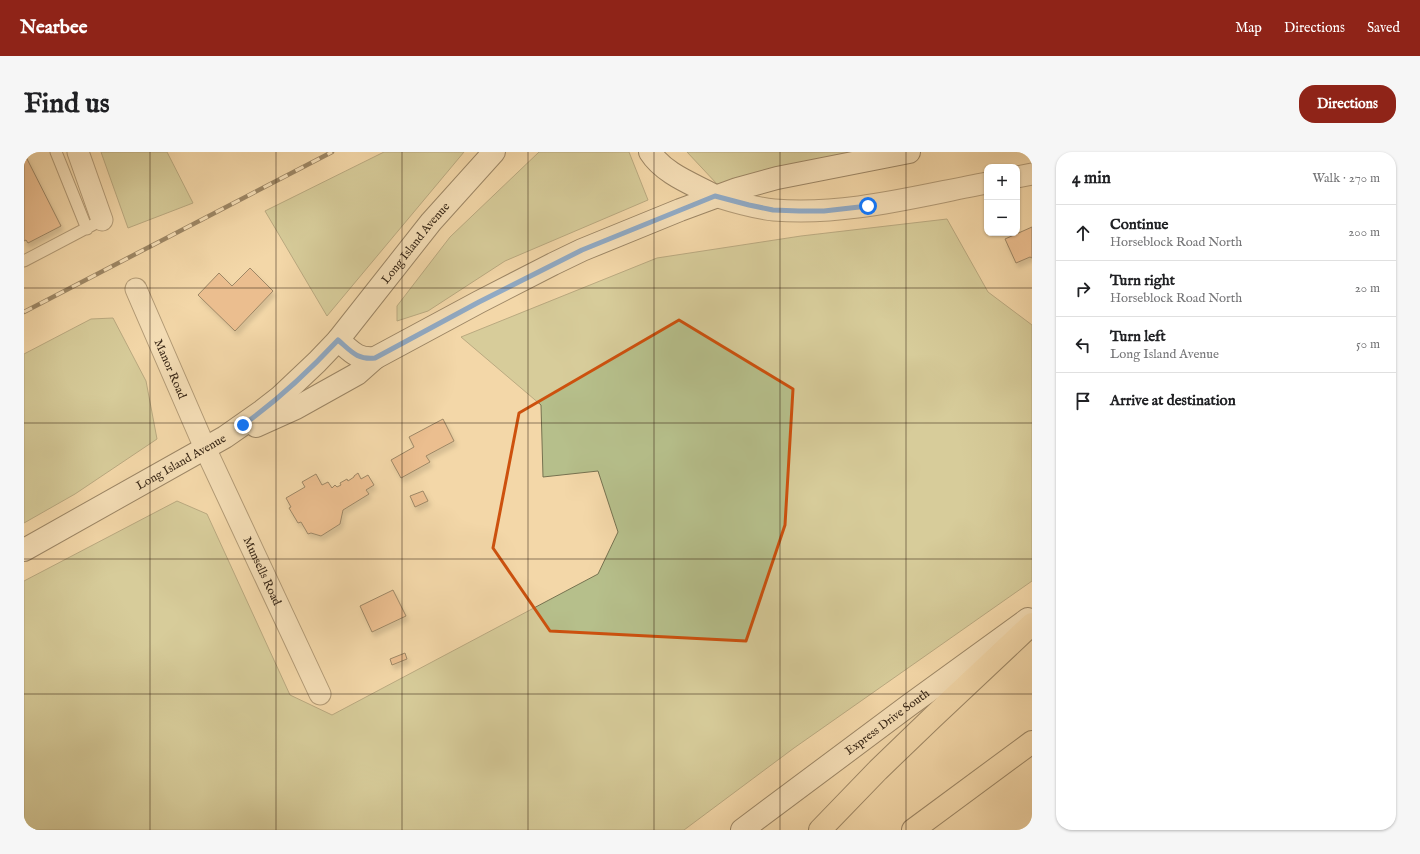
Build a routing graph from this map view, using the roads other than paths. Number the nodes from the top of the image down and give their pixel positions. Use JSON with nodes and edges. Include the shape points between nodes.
{"nodes":[{"id":1,"x":56,"y":152,"type":"edge"},
{"id":2,"x":78,"y":152,"type":"edge"},
{"id":3,"x":494,"y":152,"type":"edge"},
{"id":4,"x":650,"y":152,"type":"edge"},
{"id":5,"x":909,"y":152,"type":"edge"},
{"id":6,"x":1032,"y":174,"type":"edge"},
{"id":7,"x":1020,"y":176,"type":"edge"},
{"id":8,"x":984,"y":184,"type":"edge"},
{"id":9,"x":715,"y":196,"type":"junction"},
{"id":10,"x":94,"y":225,"type":"junction"},
{"id":11,"x":24,"y":261,"type":"edge"},
{"id":12,"x":136,"y":288,"type":"dead end"},
{"id":13,"x":338,"y":340,"type":"junction"},
{"id":14,"x":375,"y":358,"type":"junction"},
{"id":15,"x":205,"y":448,"type":"junction"},
{"id":16,"x":24,"y":550,"type":"edge"},
{"id":17,"x":1032,"y":616,"type":"edge"},
{"id":18,"x":1032,"y":624,"type":"edge"},
{"id":19,"x":320,"y":694,"type":"dead end"},
{"id":20,"x":1032,"y":742,"type":"edge"},
{"id":21,"x":742,"y":830,"type":"edge"},
{"id":22,"x":820,"y":830,"type":"edge"},
{"id":23,"x":913,"y":830,"type":"edge"}],
"edges":[{"from":1,"to":10,"type":"lane"},
{"from":2,"to":10,"type":"street"},
{"from":3,"to":13,"type":"street","name":"Long Island Avenue","via":[[431,222]]},
{"from":4,"to":9,"type":"street","via":[[672,173]]},
{"from":5,"to":9,"type":"street","via":[[777,178]]},
{"from":6,"to":7,"type":"street"},
{"from":8,"to":9,"type":"street","via":[[868,206],[824,211],[773,210]]},
{"from":9,"to":14,"type":"street","via":[[576,252]]},
{"from":10,"to":11,"type":"lane"},
{"from":12,"to":15,"type":"street","name":"Manor Road"},
{"from":13,"to":14,"type":"street","via":[[357,356]]},
{"from":13,"to":15,"type":"street","name":"Long Island Avenue","via":[[300,379],[262,412]]},
{"from":14,"to":15,"type":"street","via":[[357,374],[296,408]]},
{"from":15,"to":16,"type":"street","name":"Long Island Avenue"},
{"from":15,"to":19,"type":"street","name":"Munsells Road"},
{"from":17,"to":21,"type":"street","name":"Express Drive South"},
{"from":18,"to":22,"type":"highway","via":[[926,723]]},
{"from":20,"to":23,"type":"highway"}]}
